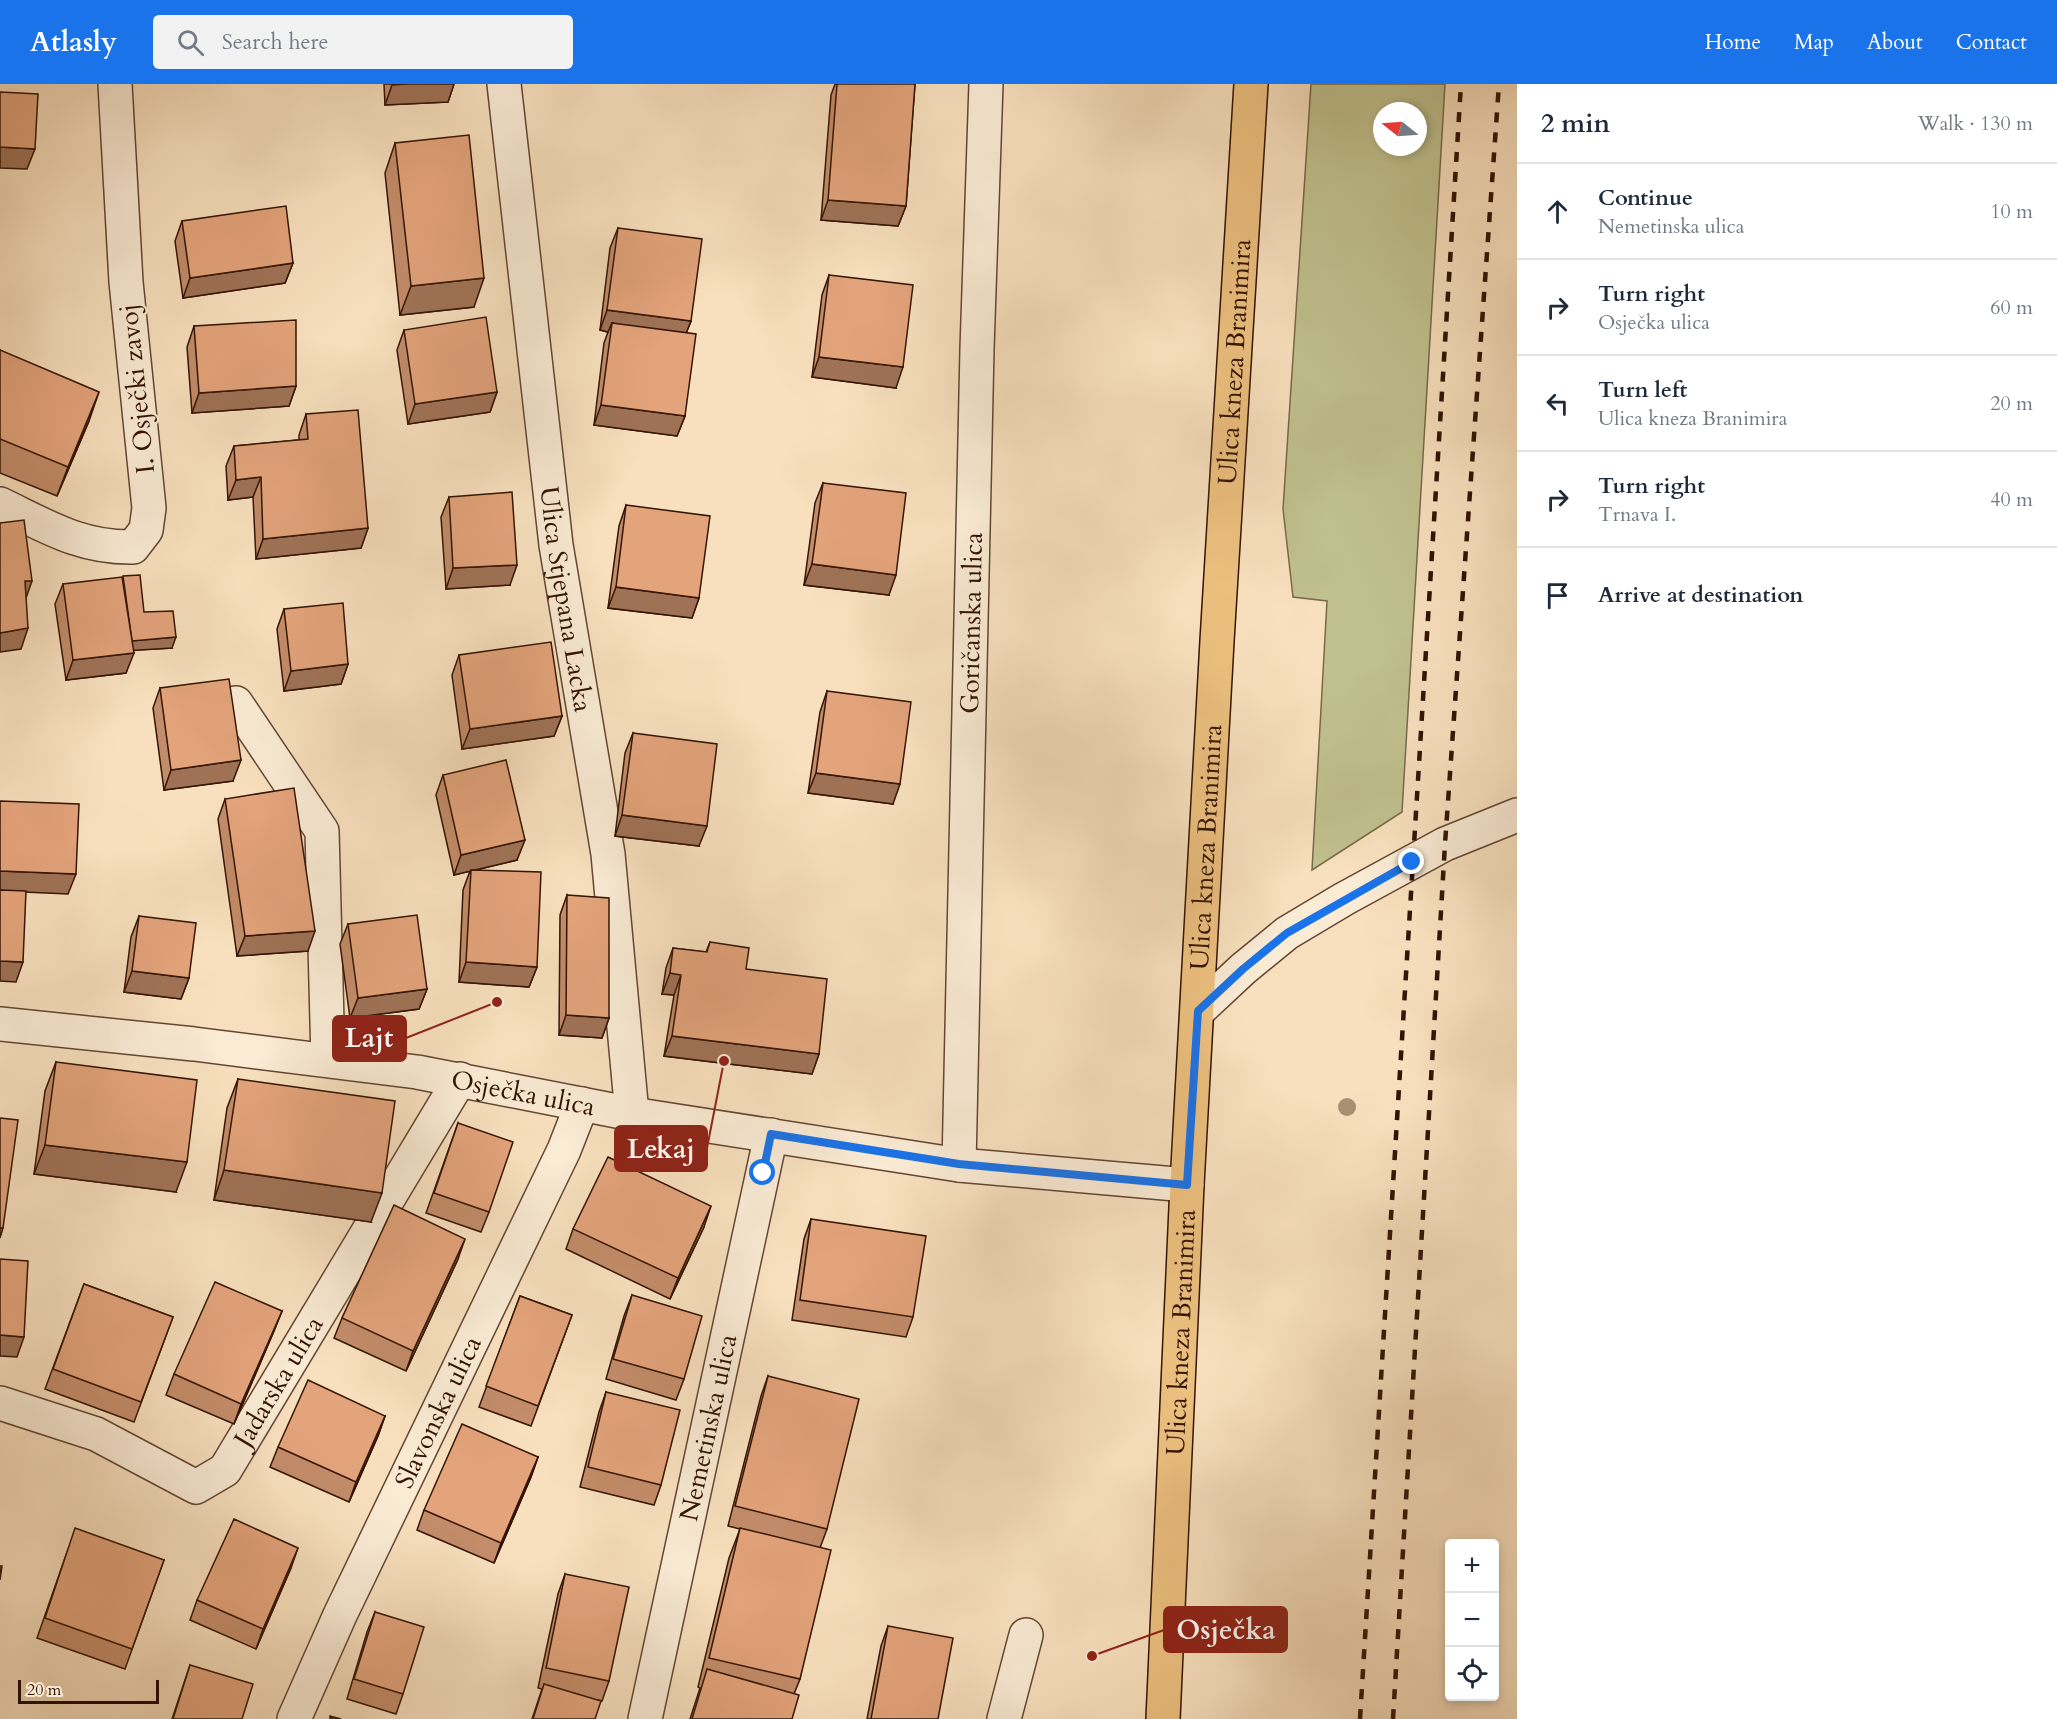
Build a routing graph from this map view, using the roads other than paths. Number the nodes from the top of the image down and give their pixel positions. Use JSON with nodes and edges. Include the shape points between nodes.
{"nodes":[{"id":1,"x":115,"y":84,"type":"edge"},
{"id":2,"x":504,"y":84,"type":"edge"},
{"id":3,"x":986,"y":84,"type":"edge"},
{"id":4,"x":1251,"y":84,"type":"edge"},
{"id":5,"x":0,"y":504,"type":"edge"},
{"id":6,"x":236,"y":703,"type":"dead end"},
{"id":7,"x":1517,"y":814,"type":"edge"},
{"id":8,"x":1198,"y":1011,"type":"junction"},
{"id":9,"x":0,"y":1024,"type":"edge"},
{"id":10,"x":328,"y":1060,"type":"junction"},
{"id":11,"x":460,"y":1079,"type":"junction"},
{"id":12,"x":582,"y":1104,"type":"junction"},
{"id":13,"x":632,"y":1114,"type":"junction"},
{"id":14,"x":771,"y":1134,"type":"junction"},
{"id":15,"x":959,"y":1164,"type":"junction"},
{"id":16,"x":1187,"y":1185,"type":"junction"},
{"id":17,"x":0,"y":1403,"type":"edge"},
{"id":18,"x":1026,"y":1635,"type":"dead end"},
{"id":19,"x":294,"y":1719,"type":"edge"},
{"id":20,"x":645,"y":1719,"type":"edge"},
{"id":21,"x":1004,"y":1719,"type":"edge"},
{"id":22,"x":1162,"y":1719,"type":"edge"}],
"edges":[{"from":1,"to":5,"type":"street","name":"I. Osječki zavoj","via":[[126,282],[149,508],[146,530],[133,547],[110,548],[78,541]]},
{"from":2,"to":13,"type":"street","name":"Ulica Stjepana Lacka","via":[[555,545],[608,854]]},
{"from":3,"to":15,"type":"street","name":"Goričanska ulica"},
{"from":4,"to":8,"type":"main road","name":"Ulica kneza Branimira"},
{"from":6,"to":10,"type":"street","via":[[322,831]]},
{"from":7,"to":8,"type":"street","via":[[1445,844],[1287,933]]},
{"from":8,"to":16,"type":"main road","name":"Ulica kneza Branimira"},
{"from":9,"to":10,"type":"street","name":"Osječka ulica"},
{"from":10,"to":11,"type":"street","name":"Osječka ulica"},
{"from":11,"to":12,"type":"street","name":"Osječka ulica"},
{"from":11,"to":17,"type":"street","name":"Jadarska ulica","via":[[225,1470],[196,1487],[96,1434]]},
{"from":12,"to":13,"type":"street","name":"Osječka ulica"},
{"from":12,"to":19,"type":"street","name":"Slavonska ulica","via":[[564,1150],[340,1615]]},
{"from":13,"to":14,"type":"street","name":"Osječka ulica"},
{"from":14,"to":15,"type":"street","name":"Osječka ulica"},
{"from":14,"to":20,"type":"street","name":"Nemetinska ulica"},
{"from":15,"to":16,"type":"street","name":"Osječka ulica"},
{"from":16,"to":22,"type":"main road","name":"Ulica kneza Branimira"},
{"from":18,"to":21,"type":"street"}]}
